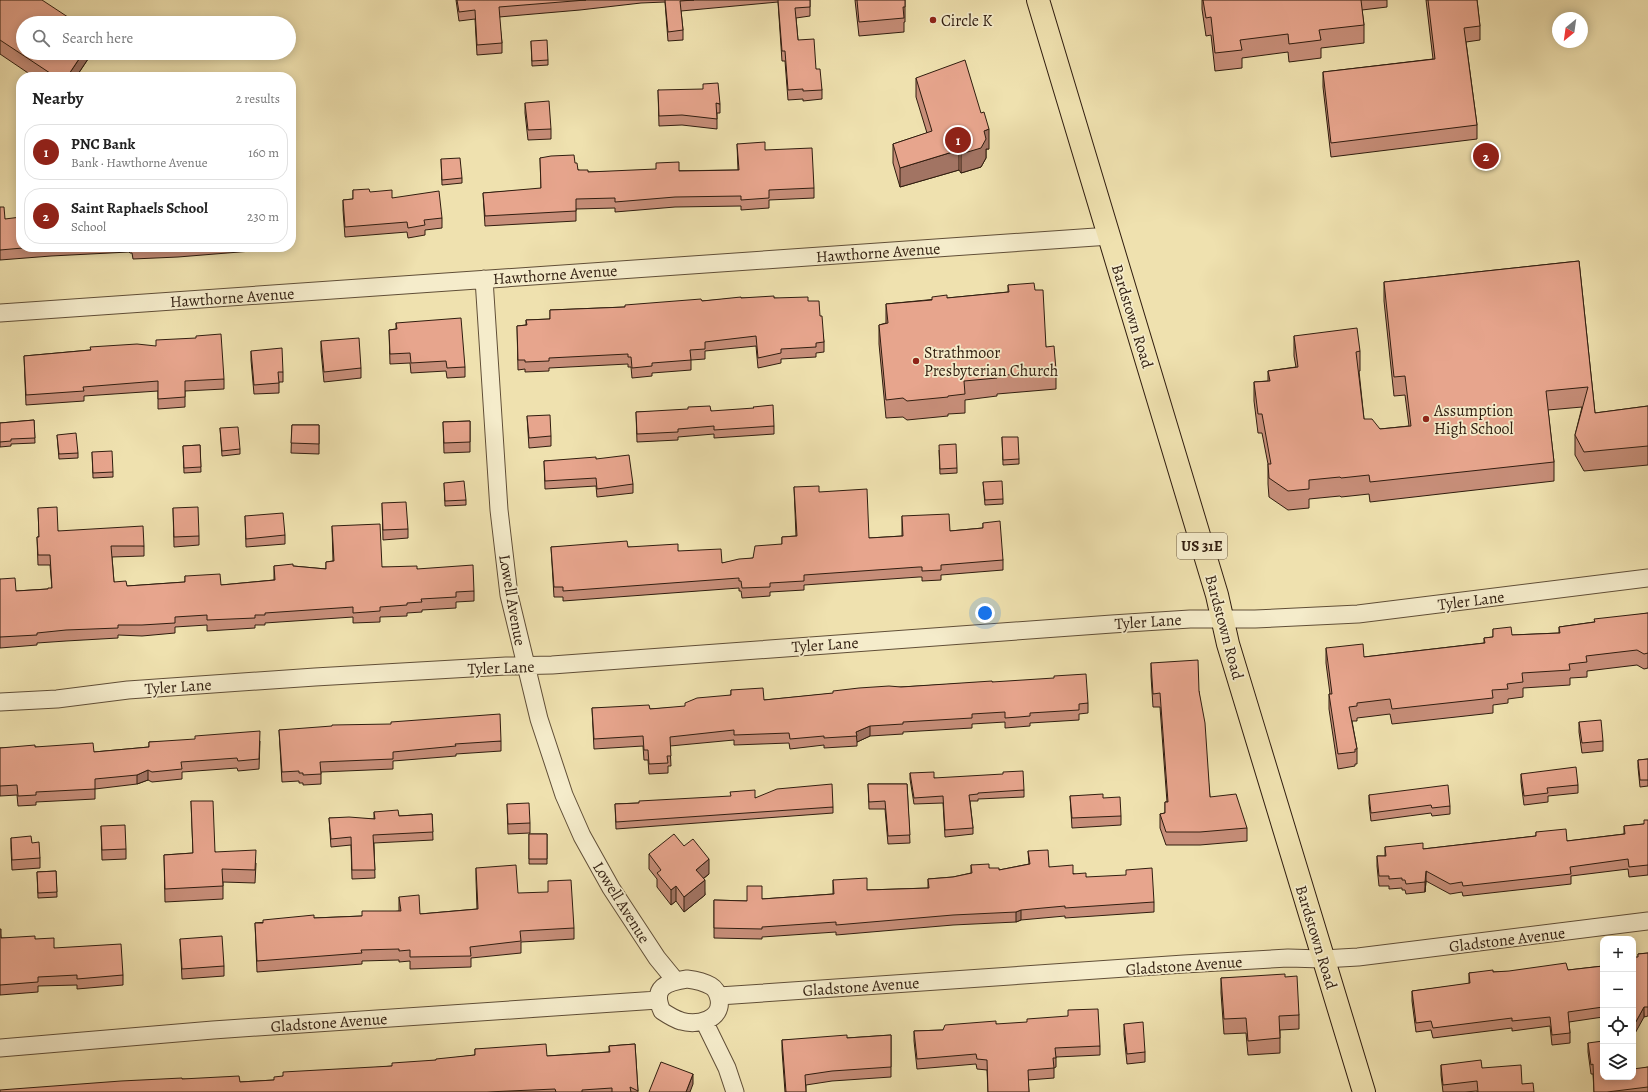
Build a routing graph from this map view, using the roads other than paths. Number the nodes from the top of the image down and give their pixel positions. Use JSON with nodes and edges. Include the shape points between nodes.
{"nodes":[{"id":1,"x":1038,"y":0,"type":"edge"},
{"id":2,"x":1110,"y":236,"type":"junction"},
{"id":3,"x":484,"y":279,"type":"junction"},
{"id":4,"x":0,"y":313,"type":"edge"},
{"id":5,"x":1648,"y":578,"type":"edge"},
{"id":6,"x":1222,"y":618,"type":"junction"},
{"id":7,"x":525,"y":666,"type":"junction"},
{"id":8,"x":0,"y":702,"type":"edge"},
{"id":9,"x":1648,"y":921,"type":"edge"},
{"id":10,"x":1323,"y":959,"type":"junction"},
{"id":11,"x":675,"y":980,"type":"junction"},
{"id":12,"x":719,"y":996,"type":"junction"},
{"id":13,"x":658,"y":1000,"type":"junction"},
{"id":14,"x":704,"y":1021,"type":"junction"},
{"id":15,"x":0,"y":1048,"type":"edge"},
{"id":16,"x":735,"y":1092,"type":"edge"},
{"id":17,"x":1364,"y":1092,"type":"edge"}],
"edges":[{"from":1,"to":2,"type":"main road","name":"Bardstown Road","number":"US 31E"},
{"from":2,"to":3,"type":"street","name":"Hawthorne Avenue"},
{"from":2,"to":6,"type":"main road","name":"Bardstown Road","number":"US 31E"},
{"from":3,"to":4,"type":"street","name":"Hawthorne Avenue"},
{"from":3,"to":7,"type":"street","name":"Lowell Avenue","via":[[499,510],[509,595]]},
{"from":5,"to":6,"type":"street","name":"Tyler Lane","via":[[1358,614]]},
{"from":6,"to":7,"type":"street","name":"Tyler Lane"},
{"from":6,"to":10,"type":"main road","name":"Bardstown Road","number":"US 31E"},
{"from":7,"to":8,"type":"street","name":"Tyler Lane","via":[[315,677]]},
{"from":7,"to":11,"type":"street","name":"Lowell Avenue","via":[[564,795],[582,836],[611,888],[657,958]]},
{"from":9,"to":10,"type":"street","name":"Gladstone Avenue","via":[[1366,956]]},
{"from":10,"to":12,"type":"street","name":"Gladstone Avenue","via":[[1288,958]]},
{"from":10,"to":17,"type":"main road","name":"Bardstown Road","number":"US 31E"},
{"from":11,"to":12,"type":"street","via":[[700,981],[712,987]]},
{"from":11,"to":13,"type":"street","via":[[662,988]]},
{"from":12,"to":14,"type":"street","via":[[718,1011],[714,1017]]},
{"from":13,"to":14,"type":"street","via":[[662,1011],[669,1016],[693,1023]]},
{"from":13,"to":15,"type":"street","name":"Gladstone Avenue","via":[[212,1030]]},
{"from":14,"to":16,"type":"street","via":[[727,1068]]}]}
